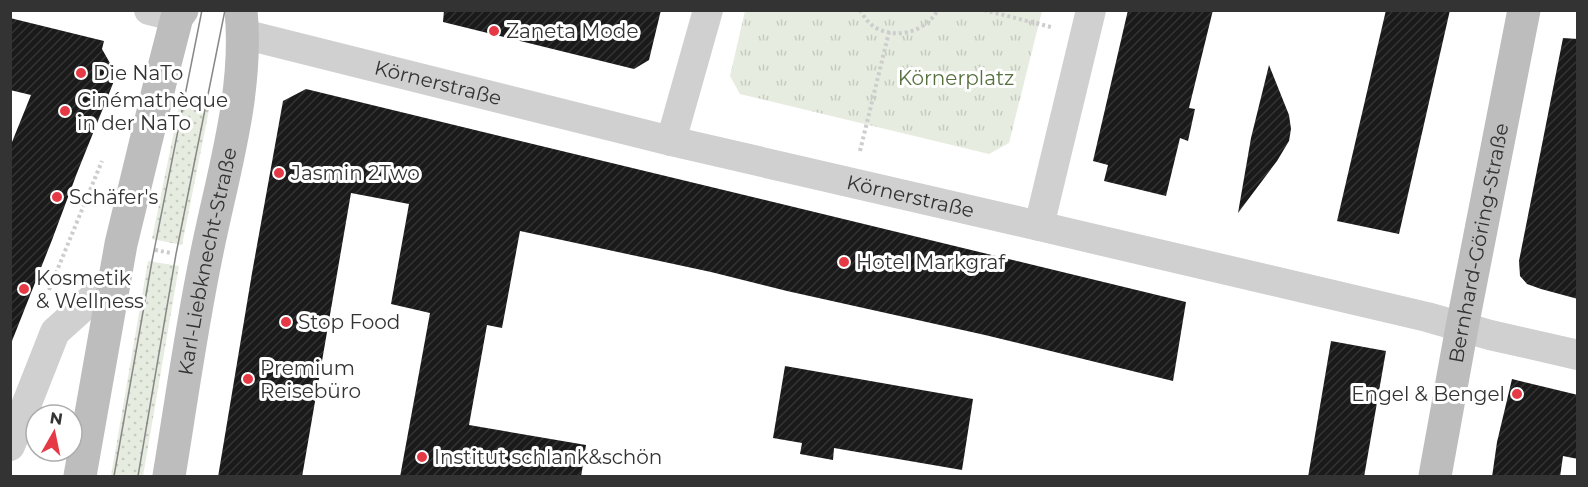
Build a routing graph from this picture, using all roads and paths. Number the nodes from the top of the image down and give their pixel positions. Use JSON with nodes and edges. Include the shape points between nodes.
{"nodes":[{"id":1,"x":708,"y":10,"type":"edge"},
{"id":2,"x":860,"y":10,"type":"edge"},
{"id":3,"x":938,"y":10,"type":"edge"},
{"id":4,"x":984,"y":10,"type":"edge"},
{"id":5,"x":1524,"y":10,"type":"edge"},
{"id":6,"x":168,"y":13,"type":"edge"},
{"id":7,"x":242,"y":22,"type":"edge"},
{"id":8,"x":1088,"y":23,"type":"edge"},
{"id":9,"x":889,"y":32,"type":"junction"},
{"id":10,"x":671,"y":141,"type":"junction"},
{"id":11,"x":105,"y":153,"type":"dead end"},
{"id":12,"x":852,"y":183,"type":"junction"},
{"id":13,"x":1039,"y":226,"type":"junction"},
{"id":14,"x":150,"y":249,"type":"dead end"},
{"id":15,"x":176,"y":254,"type":"dead end"},
{"id":16,"x":116,"y":278,"type":"junction"},
{"id":17,"x":46,"y":295,"type":"dead end"},
{"id":18,"x":1462,"y":327,"type":"junction"},
{"id":19,"x":1578,"y":356,"type":"edge"},
{"id":20,"x":10,"y":446,"type":"edge"},
{"id":21,"x":80,"y":477,"type":"edge"},
{"id":22,"x":169,"y":477,"type":"edge"},
{"id":23,"x":1435,"y":477,"type":"edge"}],
"edges":[{"from":1,"to":10,"type":"street"},
{"from":2,"to":9,"type":"path","via":[[876,27]]},
{"from":3,"to":9,"type":"path","via":[[916,30]]},
{"from":4,"to":8,"type":"path"},
{"from":5,"to":18,"type":"main road","name":"Bernhard-Göring-Straße"},
{"from":6,"to":16,"type":"main road","via":[[160,83]]},
{"from":7,"to":10,"type":"street","name":"Körnerstraße"},
{"from":7,"to":22,"type":"main road","name":"Karl-Liebknecht-Straße","via":[[239,100],[203,270]]},
{"from":8,"to":13,"type":"street"},
{"from":9,"to":12,"type":"path"},
{"from":10,"to":12,"type":"street","name":"Körnerstraße"},
{"from":11,"to":17,"type":"path"},
{"from":12,"to":13,"type":"street","name":"Körnerstraße"},
{"from":13,"to":18,"type":"street","name":"Körnerstraße"},
{"from":14,"to":15,"type":"path"},
{"from":16,"to":20,"type":"street","via":[[55,333]]},
{"from":16,"to":21,"type":"main road"},
{"from":18,"to":19,"type":"street","name":"Körnerstraße"},
{"from":18,"to":23,"type":"main road","name":"Bernhard-Göring-Straße"}]}
